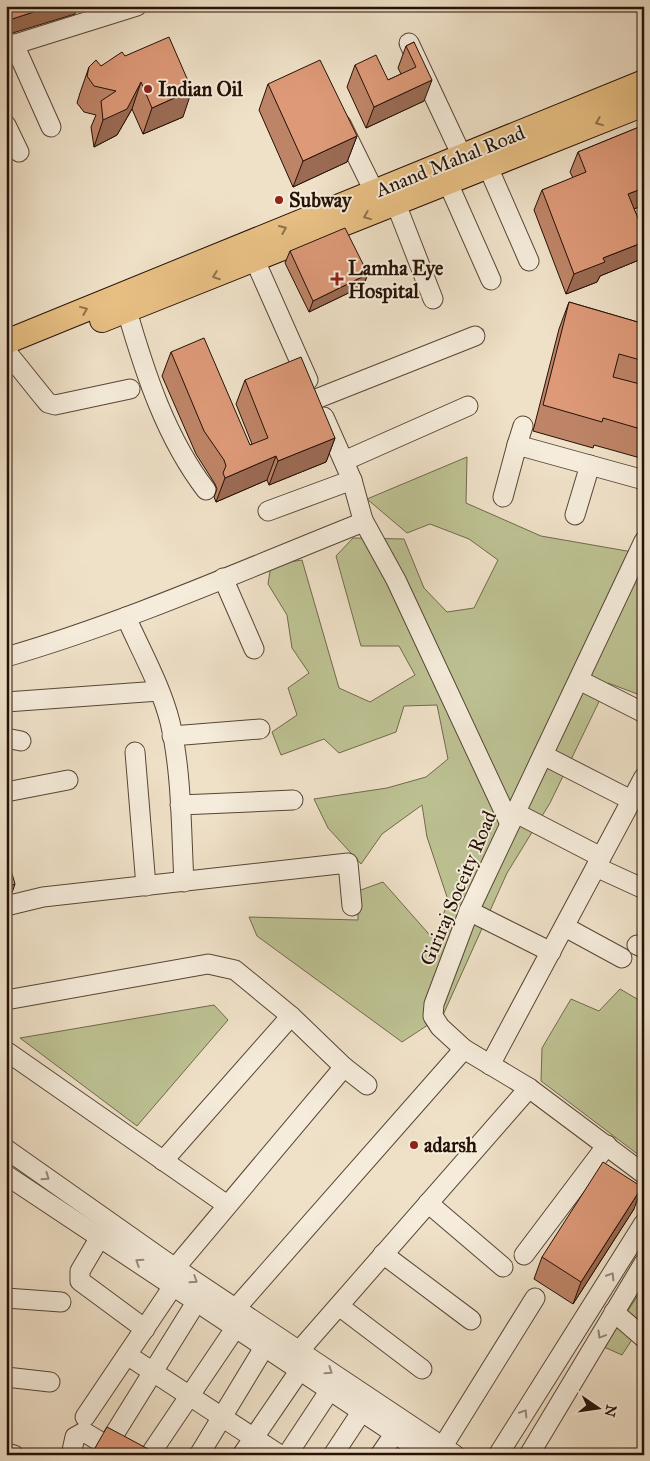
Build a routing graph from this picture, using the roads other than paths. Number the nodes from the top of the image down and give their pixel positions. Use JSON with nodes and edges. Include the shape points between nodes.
{"nodes":[{"id":1,"x":137,"y":6,"type":"edge"},
{"id":2,"x":89,"y":13,"type":"edge"},
{"id":3,"x":409,"y":43,"type":"edge"},
{"id":4,"x":10,"y":45,"type":"edge"},
{"id":5,"x":644,"y":82,"type":"edge"},
{"id":6,"x":644,"y":104,"type":"edge"},
{"id":7,"x":332,"y":106,"type":"edge"},
{"id":8,"x":6,"y":125,"type":"edge"},
{"id":9,"x":51,"y":127,"type":"dead end"},
{"id":10,"x":19,"y":152,"type":"dead end"},
{"id":11,"x":462,"y":156,"type":"junction"},
{"id":12,"x":488,"y":167,"type":"junction"},
{"id":13,"x":448,"y":183,"type":"junction"},
{"id":14,"x":374,"y":191,"type":"junction"},
{"id":15,"x":396,"y":204,"type":"junction"},
{"id":16,"x":252,"y":252,"type":"junction"},
{"id":17,"x":529,"y":261,"type":"dead end"},
{"id":18,"x":491,"y":280,"type":"dead end"},
{"id":19,"x":433,"y":299,"type":"dead end"},
{"id":20,"x":127,"y":311,"type":"junction"},
{"id":21,"x":475,"y":336,"type":"dead end"},
{"id":22,"x":8,"y":352,"type":"edge"},
{"id":23,"x":130,"y":389,"type":"dead end"},
{"id":24,"x":316,"y":399,"type":"junction"},
{"id":25,"x":468,"y":406,"type":"dead end"},
{"id":26,"x":523,"y":426,"type":"dead end"},
{"id":27,"x":517,"y":445,"type":"junction"},
{"id":28,"x":344,"y":461,"type":"junction"},
{"id":29,"x":590,"y":465,"type":"junction"},
{"id":30,"x":352,"y":480,"type":"junction"},
{"id":31,"x":644,"y":480,"type":"edge"},
{"id":32,"x":206,"y":490,"type":"dead end"},
{"id":33,"x":503,"y":497,"type":"dead end"},
{"id":34,"x":268,"y":512,"type":"dead end"},
{"id":35,"x":575,"y":515,"type":"dead end"},
{"id":36,"x":363,"y":520,"type":"junction"},
{"id":37,"x":643,"y":545,"type":"edge"},
{"id":38,"x":223,"y":578,"type":"junction"},
{"id":39,"x":126,"y":617,"type":"junction"},
{"id":40,"x":254,"y":649,"type":"dead end"},
{"id":41,"x":6,"y":657,"type":"edge"},
{"id":42,"x":579,"y":680,"type":"junction"},
{"id":43,"x":159,"y":691,"type":"junction"},
{"id":44,"x":6,"y":702,"type":"edge"},
{"id":45,"x":644,"y":713,"type":"edge"},
{"id":46,"x":260,"y":729,"type":"dead end"},
{"id":47,"x":172,"y":736,"type":"junction"},
{"id":48,"x":135,"y":752,"type":"dead end"},
{"id":49,"x":543,"y":755,"type":"junction"},
{"id":50,"x":644,"y":777,"type":"edge"},
{"id":51,"x":68,"y":780,"type":"dead end"},
{"id":52,"x":6,"y":792,"type":"edge"},
{"id":53,"x":293,"y":800,"type":"dead end"},
{"id":54,"x":180,"y":805,"type":"junction"},
{"id":55,"x":635,"y":806,"type":"edge"},
{"id":56,"x":513,"y":819,"type":"junction"},
{"id":57,"x":599,"y":862,"type":"junction"},
{"id":58,"x":184,"y":882,"type":"junction"},
{"id":59,"x":146,"y":886,"type":"junction"},
{"id":60,"x":644,"y":889,"type":"edge"},
{"id":61,"x":6,"y":906,"type":"edge"},
{"id":62,"x":352,"y":906,"type":"dead end"},
{"id":63,"x":469,"y":911,"type":"junction"},
{"id":64,"x":565,"y":927,"type":"junction"},
{"id":65,"x":551,"y":952,"type":"junction"},
{"id":66,"x":622,"y":958,"type":"dead end"},
{"id":67,"x":6,"y":1000,"type":"edge"},
{"id":68,"x":291,"y":1016,"type":"junction"},
{"id":69,"x":464,"y":1049,"type":"junction"},
{"id":70,"x":6,"y":1051,"type":"edge"},
{"id":71,"x":490,"y":1065,"type":"junction"},
{"id":72,"x":344,"y":1068,"type":"junction"},
{"id":73,"x":367,"y":1085,"type":"dead end"},
{"id":74,"x":528,"y":1088,"type":"junction"},
{"id":75,"x":607,"y":1145,"type":"junction"},
{"id":76,"x":6,"y":1149,"type":"edge"},
{"id":77,"x":163,"y":1161,"type":"junction"},
{"id":78,"x":644,"y":1174,"type":"edge"},
{"id":79,"x":6,"y":1175,"type":"edge"},
{"id":80,"x":428,"y":1203,"type":"junction"},
{"id":81,"x":227,"y":1205,"type":"junction"},
{"id":82,"x":644,"y":1223,"type":"edge"},
{"id":83,"x":100,"y":1237,"type":"junction"},
{"id":84,"x":383,"y":1254,"type":"junction"},
{"id":85,"x":524,"y":1255,"type":"dead end"},
{"id":86,"x":503,"y":1267,"type":"dead end"},
{"id":87,"x":643,"y":1268,"type":"edge"},
{"id":88,"x":174,"y":1277,"type":"junction"},
{"id":89,"x":6,"y":1298,"type":"edge"},
{"id":90,"x":535,"y":1298,"type":"dead end"},
{"id":91,"x":197,"y":1301,"type":"junction"},
{"id":92,"x":61,"y":1302,"type":"dead end"},
{"id":93,"x":338,"y":1306,"type":"junction"},
{"id":94,"x":236,"y":1308,"type":"junction"},
{"id":95,"x":614,"y":1312,"type":"junction"},
{"id":96,"x":471,"y":1320,"type":"dead end"},
{"id":97,"x":236,"y":1327,"type":"junction"},
{"id":98,"x":145,"y":1329,"type":"junction"},
{"id":99,"x":644,"y":1338,"type":"edge"},
{"id":100,"x":265,"y":1346,"type":"junction"},
{"id":101,"x":299,"y":1351,"type":"junction"},
{"id":102,"x":127,"y":1355,"type":"junction"},
{"id":103,"x":422,"y":1369,"type":"dead end"},
{"id":104,"x":300,"y":1370,"type":"junction"},
{"id":105,"x":153,"y":1372,"type":"junction"},
{"id":106,"x":6,"y":1377,"type":"edge"},
{"id":107,"x":50,"y":1382,"type":"dead end"},
{"id":108,"x":330,"y":1390,"type":"junction"},
{"id":109,"x":189,"y":1395,"type":"junction"},
{"id":110,"x":362,"y":1411,"type":"junction"},
{"id":111,"x":85,"y":1416,"type":"dead end"},
{"id":112,"x":222,"y":1417,"type":"junction"},
{"id":113,"x":395,"y":1434,"type":"junction"},
{"id":114,"x":253,"y":1438,"type":"junction"},
{"id":115,"x":110,"y":1441,"type":"edge"},
{"id":116,"x":441,"y":1452,"type":"edge"},
{"id":117,"x":6,"y":1453,"type":"edge"},
{"id":118,"x":151,"y":1453,"type":"edge"},
{"id":119,"x":14,"y":1455,"type":"edge"},
{"id":120,"x":71,"y":1455,"type":"edge"},
{"id":121,"x":123,"y":1455,"type":"edge"},
{"id":122,"x":199,"y":1455,"type":"edge"},
{"id":123,"x":242,"y":1455,"type":"edge"},
{"id":124,"x":280,"y":1455,"type":"edge"},
{"id":125,"x":287,"y":1455,"type":"edge"},
{"id":126,"x":333,"y":1455,"type":"edge"},
{"id":127,"x":380,"y":1455,"type":"edge"},
{"id":128,"x":498,"y":1455,"type":"edge"},
{"id":129,"x":529,"y":1455,"type":"edge"}],
"edges":[{"from":1,"to":2,"type":"street"},
{"from":2,"to":4,"type":"street"},
{"from":3,"to":11,"type":"street"},
{"from":4,"to":9,"type":"street"},
{"from":5,"to":11,"type":"main road","name":"Anand Mahal Road"},
{"from":6,"to":12,"type":"main road","name":"Anand Mahal Road","one_way":true},
{"from":7,"to":14,"type":"street"},
{"from":8,"to":10,"type":"street"},
{"from":11,"to":14,"type":"main road","name":"Anand Mahal Road"},
{"from":12,"to":13,"type":"main road","name":"Anand Mahal Road"},
{"from":12,"to":17,"type":"street"},
{"from":13,"to":15,"type":"main road","name":"Anand Mahal Road"},
{"from":13,"to":18,"type":"street"},
{"from":16,"to":14,"type":"main road","name":"Anand Mahal Road","one_way":true},
{"from":15,"to":16,"type":"main road","name":"Anand Mahal Road","one_way":true},
{"from":15,"to":19,"type":"street"},
{"from":16,"to":20,"type":"main road","name":"Anand Mahal Road","one_way":true},
{"from":22,"to":16,"type":"main road","name":"Anand Mahal Road","one_way":true},
{"from":16,"to":24,"type":"street"},
{"from":20,"to":22,"type":"main road","name":"Anand Mahal Road"},
{"from":20,"to":32,"type":"street","via":[[154,395],[181,454]]},
{"from":21,"to":24,"type":"street"},
{"from":22,"to":23,"type":"street","via":[[48,402],[61,405]]},
{"from":24,"to":28,"type":"street"},
{"from":25,"to":28,"type":"street"},
{"from":26,"to":27,"type":"street"},
{"from":27,"to":29,"type":"street"},
{"from":27,"to":33,"type":"street"},
{"from":28,"to":30,"type":"street"},
{"from":29,"to":31,"type":"street"},
{"from":29,"to":35,"type":"street"},
{"from":30,"to":34,"type":"street"},
{"from":30,"to":36,"type":"street"},
{"from":36,"to":38,"type":"street"},
{"from":36,"to":56,"type":"street","via":[[396,580]]},
{"from":37,"to":42,"type":"street","name":"Giriraj Soceity Road"},
{"from":38,"to":39,"type":"street"},
{"from":38,"to":40,"type":"street"},
{"from":39,"to":41,"type":"street"},
{"from":39,"to":43,"type":"street"},
{"from":42,"to":45,"type":"street"},
{"from":42,"to":49,"type":"street","name":"Giriraj Soceity Road"},
{"from":43,"to":44,"type":"street"},
{"from":43,"to":47,"type":"street"},
{"from":46,"to":47,"type":"street"},
{"from":47,"to":54,"type":"street"},
{"from":48,"to":59,"type":"street"},
{"from":49,"to":55,"type":"street"},
{"from":49,"to":56,"type":"street","name":"Giriraj Soceity Road"},
{"from":50,"to":55,"type":"street"},
{"from":51,"to":52,"type":"street"},
{"from":53,"to":54,"type":"street"},
{"from":54,"to":58,"type":"street"},
{"from":55,"to":57,"type":"street"},
{"from":56,"to":57,"type":"street"},
{"from":56,"to":63,"type":"street","name":"Giriraj Soceity Road"},
{"from":57,"to":60,"type":"street"},
{"from":57,"to":64,"type":"street"},
{"from":58,"to":59,"type":"street"},
{"from":58,"to":62,"type":"street","via":[[348,863]]},
{"from":59,"to":61,"type":"street","via":[[35,898]]},
{"from":63,"to":65,"type":"street"},
{"from":63,"to":69,"type":"street","name":"Giriraj Soceity Road","via":[[434,1004],[433,1016]]},
{"from":64,"to":65,"type":"street"},
{"from":64,"to":66,"type":"street"},
{"from":65,"to":71,"type":"street"},
{"from":67,"to":68,"type":"street","via":[[208,964],[235,970]]},
{"from":68,"to":72,"type":"street"},
{"from":68,"to":77,"type":"street"},
{"from":69,"to":71,"type":"street","name":"Giriraj Soceity Road"},
{"from":69,"to":94,"type":"street"},
{"from":70,"to":77,"type":"street"},
{"from":71,"to":74,"type":"street","name":"Giriraj Soceity Road"},
{"from":72,"to":73,"type":"street"},
{"from":72,"to":81,"type":"street"},
{"from":74,"to":75,"type":"street","name":"Giriraj Soceity Road"},
{"from":74,"to":80,"type":"street"},
{"from":75,"to":78,"type":"street","name":"Giriraj Soceity Road"},
{"from":75,"to":85,"type":"street"},
{"from":76,"to":88,"type":"street","one_way":true},
{"from":77,"to":81,"type":"street"},
{"from":79,"to":83,"type":"street"},
{"from":80,"to":84,"type":"street"},
{"from":80,"to":86,"type":"street"},
{"from":81,"to":88,"type":"street"},
{"from":128,"to":82,"type":"street","one_way":true},
{"from":88,"to":83,"type":"street","one_way":true},
{"from":83,"to":98,"type":"street","via":[[80,1271],[80,1281]]},
{"from":84,"to":93,"type":"street"},
{"from":84,"to":96,"type":"street"},
{"from":87,"to":95,"type":"street"},
{"from":88,"to":91,"type":"street"},
{"from":88,"to":94,"type":"street","one_way":true},
{"from":88,"to":98,"type":"street"},
{"from":89,"to":92,"type":"street"},
{"from":90,"to":116,"type":"street"},
{"from":91,"to":97,"type":"street"},
{"from":91,"to":105,"type":"street"},
{"from":93,"to":101,"type":"street"},
{"from":93,"to":103,"type":"street"},
{"from":94,"to":101,"type":"street"},
{"from":95,"to":99,"type":"street"},
{"from":95,"to":129,"type":"street","one_way":true},
{"from":97,"to":100,"type":"street"},
{"from":97,"to":109,"type":"street"},
{"from":98,"to":102,"type":"street"},
{"from":100,"to":104,"type":"street"},
{"from":100,"to":112,"type":"street"},
{"from":101,"to":116,"type":"street","one_way":true},
{"from":102,"to":105,"type":"street"},
{"from":102,"to":111,"type":"street"},
{"from":104,"to":108,"type":"street"},
{"from":104,"to":114,"type":"street"},
{"from":105,"to":109,"type":"street"},
{"from":105,"to":115,"type":"street"},
{"from":106,"to":107,"type":"street"},
{"from":108,"to":110,"type":"street"},
{"from":108,"to":125,"type":"street"},
{"from":109,"to":112,"type":"street"},
{"from":109,"to":118,"type":"street"},
{"from":110,"to":113,"type":"street"},
{"from":110,"to":126,"type":"street"},
{"from":112,"to":114,"type":"street"},
{"from":112,"to":122,"type":"street"},
{"from":113,"to":116,"type":"street"},
{"from":113,"to":127,"type":"street"},
{"from":114,"to":123,"type":"street"},
{"from":114,"to":124,"type":"street"},
{"from":117,"to":119,"type":"street"},
{"from":120,"to":121,"type":"street","via":[[75,1437],[84,1432]]}]}
